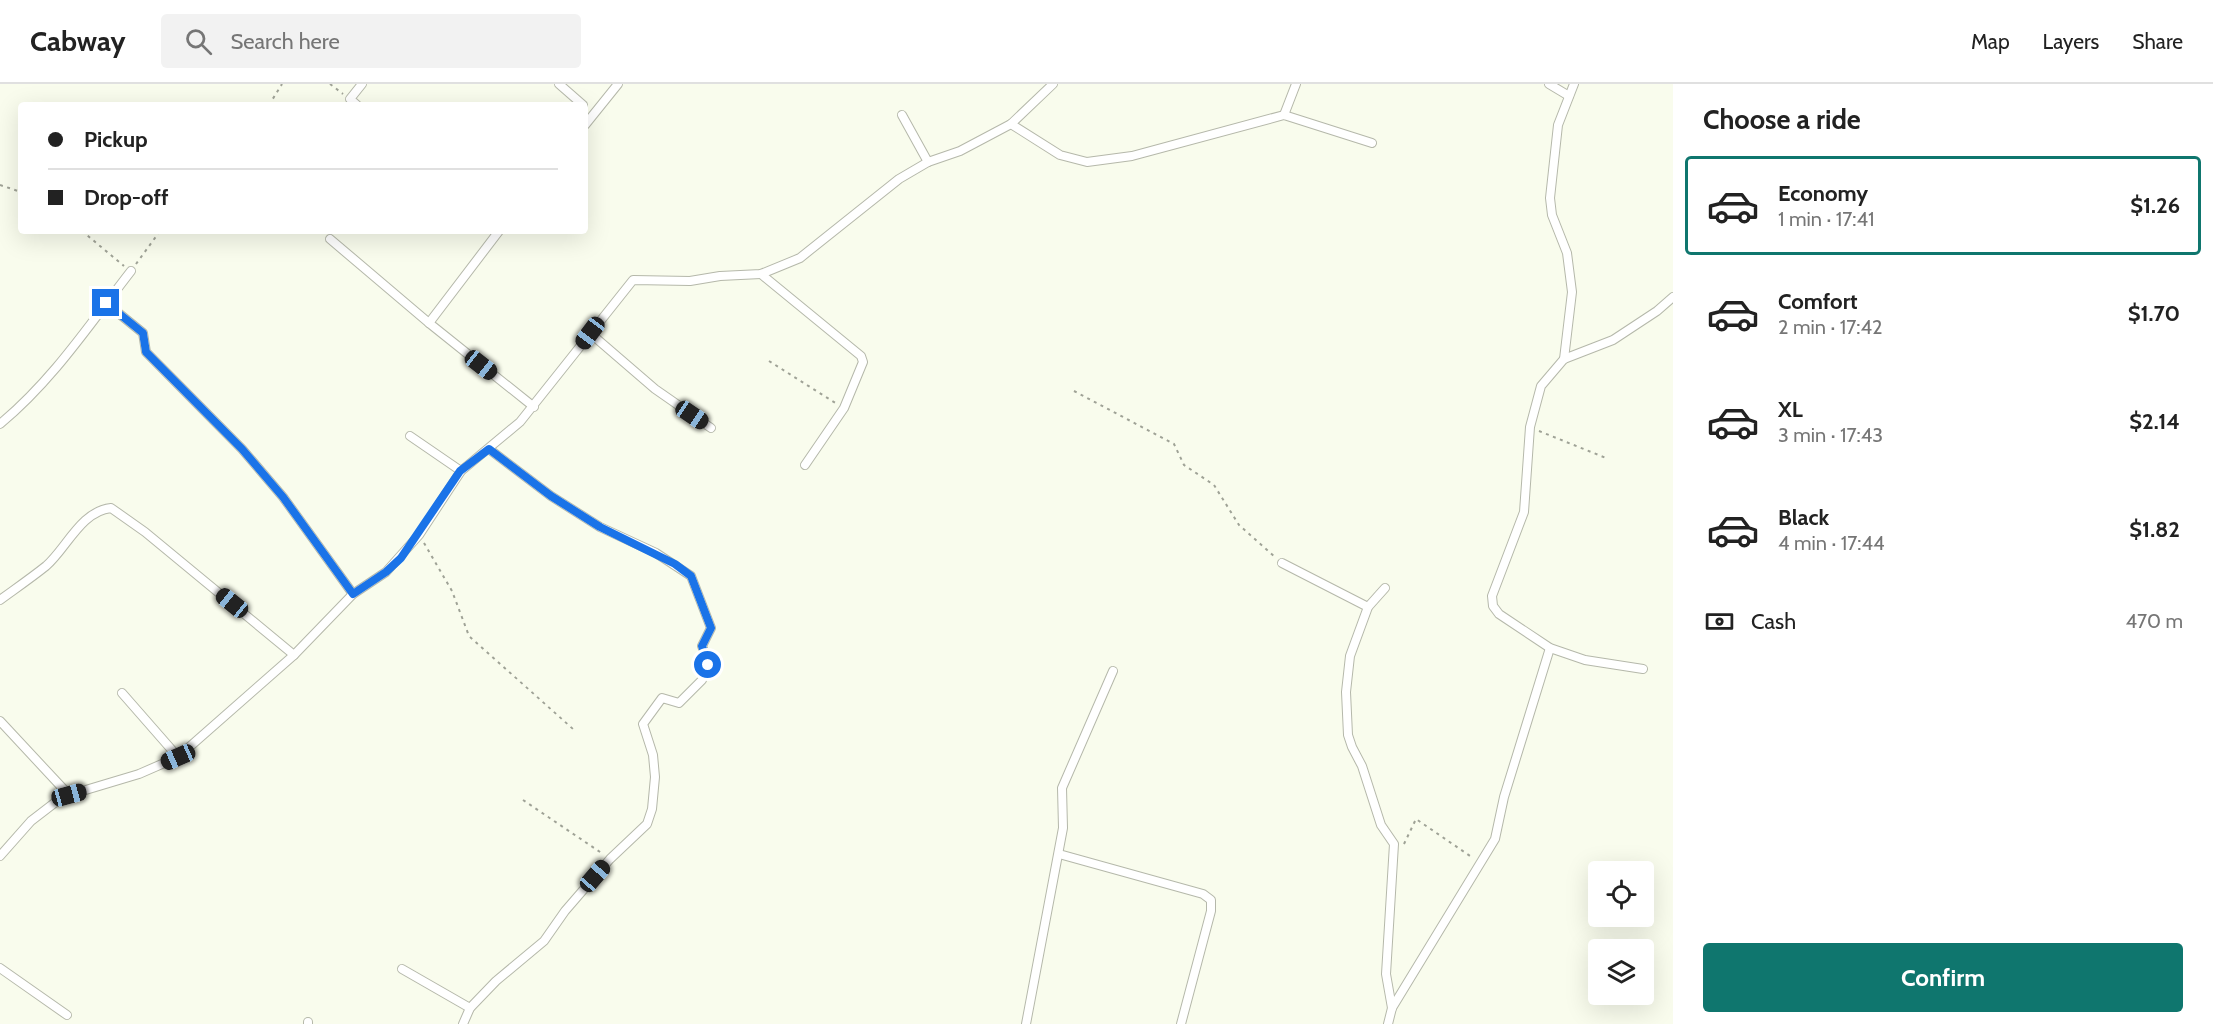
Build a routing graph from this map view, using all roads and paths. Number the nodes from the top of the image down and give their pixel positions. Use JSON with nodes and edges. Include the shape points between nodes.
{"nodes":[{"id":1,"x":282,"y":84,"type":"edge"},
{"id":2,"x":330,"y":84,"type":"edge"},
{"id":3,"x":362,"y":84,"type":"edge"},
{"id":4,"x":559,"y":84,"type":"edge"},
{"id":5,"x":618,"y":84,"type":"edge"},
{"id":6,"x":1053,"y":84,"type":"edge"},
{"id":7,"x":1296,"y":84,"type":"edge"},
{"id":8,"x":1549,"y":84,"type":"edge"},
{"id":9,"x":1574,"y":84,"type":"edge"},
{"id":10,"x":1569,"y":96,"type":"junction"},
{"id":11,"x":350,"y":99,"type":"junction"},
{"id":12,"x":271,"y":102,"type":"edge"},
{"id":13,"x":354,"y":102,"type":"edge"},
{"id":14,"x":579,"y":102,"type":"edge"},
{"id":15,"x":588,"y":110,"type":"edge"},
{"id":16,"x":593,"y":114,"type":"junction"},
{"id":17,"x":902,"y":115,"type":"dead end"},
{"id":18,"x":1284,"y":115,"type":"junction"},
{"id":19,"x":588,"y":120,"type":"edge"},
{"id":20,"x":1011,"y":124,"type":"junction"},
{"id":21,"x":1372,"y":143,"type":"dead end"},
{"id":22,"x":928,"y":162,"type":"junction"},
{"id":23,"x":0,"y":185,"type":"edge"},
{"id":24,"x":18,"y":191,"type":"edge"},
{"id":25,"x":86,"y":234,"type":"edge"},
{"id":26,"x":158,"y":234,"type":"edge"},
{"id":27,"x":496,"y":234,"type":"edge"},
{"id":28,"x":330,"y":239,"type":"dead end"},
{"id":29,"x":131,"y":271,"type":"junction"},
{"id":30,"x":761,"y":274,"type":"junction"},
{"id":31,"x":1673,"y":297,"type":"edge"},
{"id":32,"x":106,"y":303,"type":"junction"},
{"id":33,"x":429,"y":323,"type":"junction"},
{"id":34,"x":590,"y":333,"type":"junction"},
{"id":35,"x":1564,"y":359,"type":"junction"},
{"id":36,"x":769,"y":361,"type":"dead end"},
{"id":37,"x":1074,"y":391,"type":"dead end"},
{"id":38,"x":534,"y":407,"type":"junction"},
{"id":39,"x":844,"y":408,"type":"junction"},
{"id":40,"x":0,"y":424,"type":"edge"},
{"id":41,"x":1530,"y":427,"type":"junction"},
{"id":42,"x":711,"y":428,"type":"dead end"},
{"id":43,"x":410,"y":436,"type":"dead end"},
{"id":44,"x":489,"y":449,"type":"junction"},
{"id":45,"x":1606,"y":458,"type":"dead end"},
{"id":46,"x":805,"y":465,"type":"dead end"},
{"id":47,"x":460,"y":471,"type":"junction"},
{"id":48,"x":419,"y":535,"type":"junction"},
{"id":49,"x":1282,"y":563,"type":"joint"},
{"id":50,"x":1385,"y":588,"type":"dead end"},
{"id":51,"x":353,"y":594,"type":"junction"},
{"id":52,"x":0,"y":600,"type":"edge"},
{"id":53,"x":1368,"y":607,"type":"junction"},
{"id":54,"x":1550,"y":648,"type":"junction"},
{"id":55,"x":294,"y":655,"type":"junction"},
{"id":56,"x":1643,"y":669,"type":"dead end"},
{"id":57,"x":1113,"y":671,"type":"dead end"},
{"id":58,"x":122,"y":693,"type":"dead end"},
{"id":59,"x":0,"y":721,"type":"edge"},
{"id":60,"x":573,"y":729,"type":"dead end"},
{"id":61,"x":178,"y":757,"type":"junction"},
{"id":62,"x":69,"y":795,"type":"junction"},
{"id":63,"x":523,"y":800,"type":"dead end"},
{"id":64,"x":1403,"y":845,"type":"dead end"},
{"id":65,"x":1059,"y":854,"type":"junction"},
{"id":66,"x":0,"y":856,"type":"edge"},
{"id":67,"x":610,"y":859,"type":"junction"},
{"id":68,"x":1482,"y":864,"type":"junction"},
{"id":69,"x":0,"y":968,"type":"edge"},
{"id":70,"x":402,"y":969,"type":"dead end"},
{"id":71,"x":470,"y":1008,"type":"junction"},
{"id":72,"x":1392,"y":1008,"type":"junction"},
{"id":73,"x":67,"y":1015,"type":"dead end"},
{"id":74,"x":463,"y":1024,"type":"edge"},
{"id":75,"x":1026,"y":1024,"type":"edge"},
{"id":76,"x":1181,"y":1024,"type":"edge"},
{"id":77,"x":1388,"y":1024,"type":"edge"}],
"edges":[{"from":1,"to":12,"type":"path"},
{"from":2,"to":11,"type":"path"},
{"from":3,"to":11,"type":"lane"},
{"from":4,"to":14,"type":"lane"},
{"from":5,"to":16,"type":"lane"},
{"from":6,"to":20,"type":"lane"},
{"from":7,"to":18,"type":"lane"},
{"from":8,"to":10,"type":"lane"},
{"from":9,"to":10,"type":"lane"},
{"from":10,"to":35,"type":"lane","via":[[1554,145],[1550,198],[1552,215],[1567,253],[1572,292]]},
{"from":11,"to":13,"type":"lane"},
{"from":15,"to":16,"type":"lane"},
{"from":16,"to":19,"type":"lane"},
{"from":17,"to":22,"type":"lane"},
{"from":18,"to":20,"type":"lane","via":[[1132,156],[1087,162],[1060,155]]},
{"from":18,"to":21,"type":"lane"},
{"from":20,"to":22,"type":"lane","via":[[960,152]]},
{"from":22,"to":30,"type":"lane","via":[[899,179],[800,258]]},
{"from":23,"to":24,"type":"path"},
{"from":25,"to":29,"type":"path"},
{"from":26,"to":29,"type":"path"},
{"from":27,"to":33,"type":"lane"},
{"from":28,"to":33,"type":"lane"},
{"from":29,"to":32,"type":"lane"},
{"from":30,"to":34,"type":"lane","via":[[690,281],[637,279],[626,286]]},
{"from":30,"to":39,"type":"lane","via":[[861,356],[861,370]]},
{"from":31,"to":35,"type":"lane","via":[[1613,340]]},
{"from":32,"to":40,"type":"lane","via":[[64,360]]},
{"from":32,"to":51,"type":"lane","via":[[143,333],[146,352],[276,489]]},
{"from":33,"to":38,"type":"lane"},
{"from":34,"to":38,"type":"lane"},
{"from":34,"to":42,"type":"lane","via":[[655,389]]},
{"from":35,"to":41,"type":"lane","via":[[1541,386]]},
{"from":36,"to":39,"type":"path"},
{"from":37,"to":49,"type":"path","via":[[1174,444],[1184,465],[1214,485],[1239,525]]},
{"from":38,"to":44,"type":"lane"},
{"from":39,"to":46,"type":"lane"},
{"from":41,"to":45,"type":"path"},
{"from":41,"to":54,"type":"lane","via":[[1524,512],[1492,603],[1499,614]]},
{"from":43,"to":47,"type":"lane"},
{"from":44,"to":47,"type":"lane"},
{"from":44,"to":67,"type":"lane","via":[[600,527],[666,559],[691,576],[710,625],[702,646],[708,661],[702,680],[680,703],[662,698],[643,724],[653,755],[652,809],[643,829]]},
{"from":47,"to":48,"type":"lane"},
{"from":48,"to":51,"type":"lane","via":[[386,572]]},
{"from":48,"to":60,"type":"path","via":[[452,591],[469,636]]},
{"from":49,"to":53,"type":"lane"},
{"from":50,"to":53,"type":"lane"},
{"from":51,"to":55,"type":"lane"},
{"from":52,"to":55,"type":"lane","via":[[47,565],[80,527],[111,507]]},
{"from":53,"to":72,"type":"lane","via":[[1346,673],[1347,714],[1352,747],[1381,825],[1394,844],[1386,974]]},
{"from":54,"to":56,"type":"lane","via":[[1586,660]]},
{"from":54,"to":68,"type":"lane","via":[[1504,797],[1499,828]]},
{"from":55,"to":61,"type":"lane"},
{"from":57,"to":65,"type":"lane","via":[[1062,788],[1064,828]]},
{"from":58,"to":61,"type":"lane"},
{"from":59,"to":62,"type":"lane"},
{"from":61,"to":62,"type":"lane","via":[[139,774]]},
{"from":62,"to":66,"type":"lane","via":[[31,821]]},
{"from":63,"to":67,"type":"path"},
{"from":64,"to":68,"type":"path","via":[[1416,819]]},
{"from":65,"to":75,"type":"lane"},
{"from":65,"to":76,"type":"lane","via":[[1203,894],[1211,900]]},
{"from":67,"to":71,"type":"lane","via":[[544,941]]},
{"from":68,"to":72,"type":"lane"},
{"from":69,"to":73,"type":"lane"},
{"from":70,"to":71,"type":"lane"},
{"from":71,"to":74,"type":"lane"},
{"from":72,"to":77,"type":"lane"}]}
